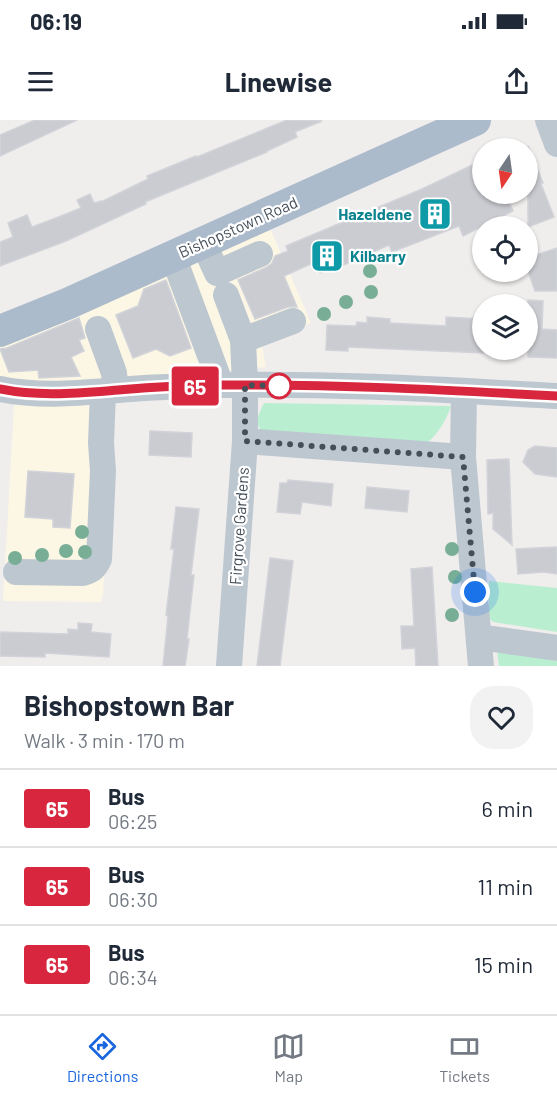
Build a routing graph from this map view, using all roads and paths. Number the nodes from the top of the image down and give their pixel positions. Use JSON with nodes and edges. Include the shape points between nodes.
{"nodes":[{"id":1,"x":476,"y":120,"type":"edge"},
{"id":2,"x":548,"y":120,"type":"edge"},
{"id":3,"x":557,"y":144,"type":"edge"},
{"id":4,"x":203,"y":242,"type":"junction"},
{"id":5,"x":260,"y":254,"type":"dead end"},
{"id":6,"x":173,"y":256,"type":"junction"},
{"id":7,"x":226,"y":295,"type":"dead end"},
{"id":8,"x":293,"y":321,"type":"dead end"},
{"id":9,"x":98,"y":329,"type":"dead end"},
{"id":10,"x":0,"y":331,"type":"edge"},
{"id":11,"x":243,"y":340,"type":"junction"},
{"id":12,"x":233,"y":385,"type":"junction"},
{"id":13,"x":0,"y":389,"type":"edge"},
{"id":14,"x":110,"y":391,"type":"junction"},
{"id":15,"x":464,"y":391,"type":"junction"},
{"id":16,"x":557,"y":396,"type":"edge"},
{"id":17,"x":245,"y":441,"type":"junction"},
{"id":18,"x":463,"y":457,"type":"junction"},
{"id":19,"x":16,"y":572,"type":"dead end"},
{"id":20,"x":479,"y":637,"type":"junction"},
{"id":21,"x":557,"y":648,"type":"edge"},
{"id":22,"x":229,"y":666,"type":"edge"},
{"id":23,"x":481,"y":666,"type":"edge"}],
"edges":[{"from":1,"to":4,"type":"main road","name":"Bishopstown Road"},
{"from":2,"to":3,"type":"street"},
{"from":4,"to":5,"type":"street","via":[[217,273]]},
{"from":4,"to":6,"type":"main road","name":"Bishopstown Road"},
{"from":6,"to":10,"type":"main road","name":"Bishopstown Road"},
{"from":6,"to":12,"type":"street"},
{"from":7,"to":11,"type":"street","name":"Firgrove Gardens"},
{"from":8,"to":11,"type":"street"},
{"from":9,"to":14,"type":"street","via":[[114,373]]},
{"from":11,"to":12,"type":"street","name":"Firgrove Gardens"},
{"from":12,"to":14,"type":"street"},
{"from":12,"to":15,"type":"street"},
{"from":12,"to":17,"type":"street","name":"Firgrove Gardens"},
{"from":13,"to":14,"type":"street","via":[[31,394]]},
{"from":14,"to":19,"type":"street","via":[[101,443],[103,471],[96,567],[83,573]]},
{"from":15,"to":16,"type":"street"},
{"from":15,"to":18,"type":"street"},
{"from":17,"to":18,"type":"street"},
{"from":17,"to":22,"type":"street","name":"Firgrove Gardens"},
{"from":18,"to":20,"type":"street"},
{"from":20,"to":21,"type":"street"},
{"from":20,"to":23,"type":"street"}]}
